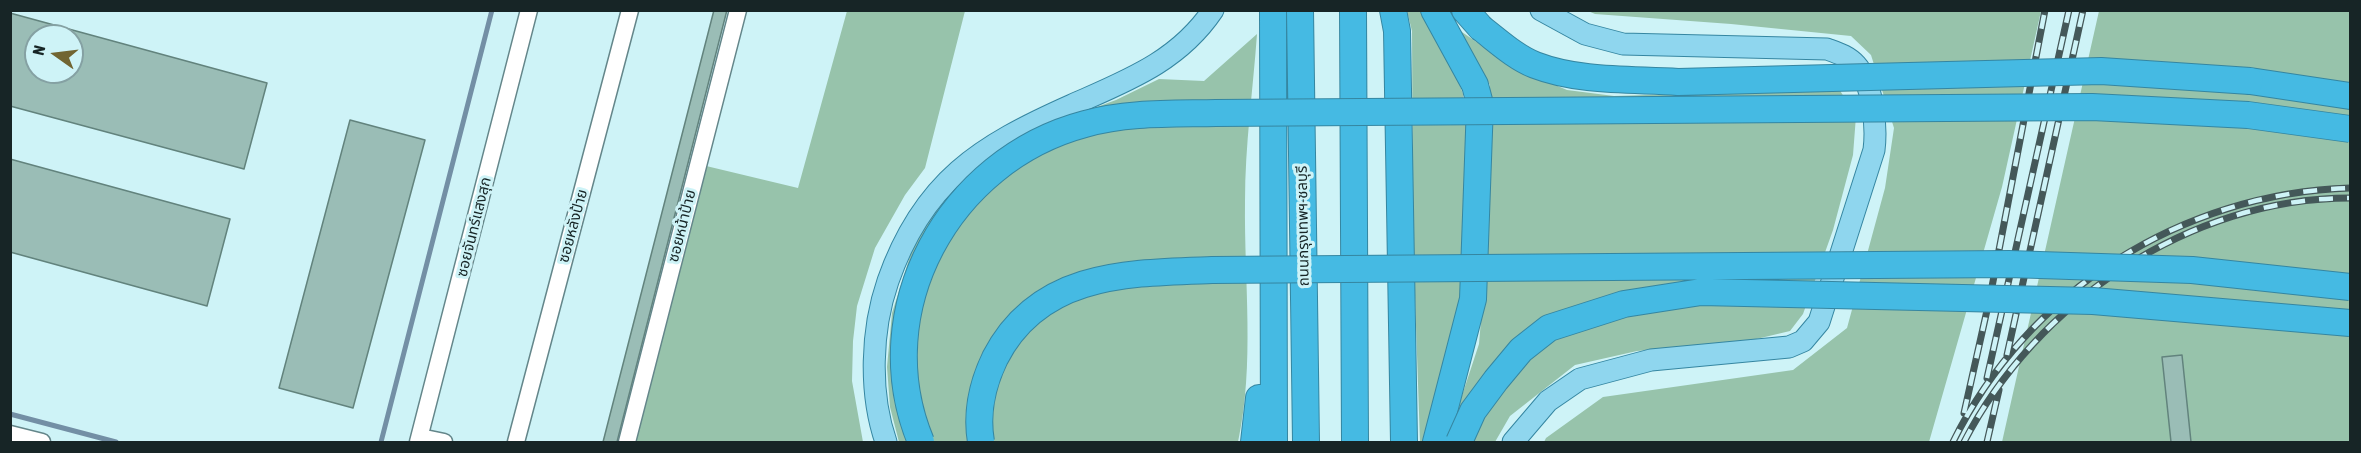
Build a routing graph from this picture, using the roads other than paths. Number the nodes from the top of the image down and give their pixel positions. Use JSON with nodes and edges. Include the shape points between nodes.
{"nodes":[{"id":1,"x":529,"y":10,"type":"edge"},
{"id":2,"x":630,"y":10,"type":"edge"},
{"id":3,"x":738,"y":10,"type":"edge"},
{"id":4,"x":1213,"y":10,"type":"edge"},
{"id":5,"x":1273,"y":10,"type":"edge"},
{"id":6,"x":1300,"y":10,"type":"edge"},
{"id":7,"x":1353,"y":10,"type":"edge"},
{"id":8,"x":1434,"y":10,"type":"edge"},
{"id":9,"x":1541,"y":10,"type":"edge"},
{"id":10,"x":1473,"y":19,"type":"edge"},
{"id":11,"x":1395,"y":21,"type":"edge"},
{"id":12,"x":1271,"y":75,"type":"junction"},
{"id":13,"x":2350,"y":96,"type":"edge"},
{"id":14,"x":2350,"y":129,"type":"edge"},
{"id":15,"x":2350,"y":287,"type":"edge"},
{"id":16,"x":2350,"y":323,"type":"edge"},
{"id":17,"x":10,"y":434,"type":"edge"},
{"id":18,"x":419,"y":440,"type":"edge"},
{"id":19,"x":42,"y":442,"type":"edge"},
{"id":20,"x":444,"y":442,"type":"edge"},
{"id":21,"x":516,"y":442,"type":"edge"},
{"id":22,"x":627,"y":442,"type":"edge"},
{"id":23,"x":886,"y":442,"type":"edge"},
{"id":24,"x":921,"y":442,"type":"edge"},
{"id":25,"x":981,"y":442,"type":"edge"},
{"id":26,"x":1254,"y":442,"type":"edge"},
{"id":27,"x":1274,"y":442,"type":"edge"},
{"id":28,"x":1306,"y":442,"type":"edge"},
{"id":29,"x":1355,"y":442,"type":"edge"},
{"id":30,"x":1404,"y":442,"type":"edge"},
{"id":31,"x":1436,"y":442,"type":"edge"},
{"id":32,"x":1459,"y":442,"type":"edge"},
{"id":33,"x":1513,"y":442,"type":"edge"}],
"edges":[{"from":1,"to":18,"type":"street","name":"ซอยจันทร์แสงสุก"},
{"from":2,"to":21,"type":"street","name":"ซอยหลังป้าย"},
{"from":3,"to":22,"type":"street","name":"ซอยหน้าป้าย"},
{"from":4,"to":23,"type":"main road","via":[[1200,28],[1163,61],[1134,79],[1006,136],[978,153],[939,190],[893,266],[880,311],[875,380]]},
{"from":5,"to":12,"type":"highway"},
{"from":6,"to":28,"type":"highway","name":"ถนนกรุงเทพฯ-ชลบุรี"},
{"from":7,"to":29,"type":"highway"},
{"from":8,"to":31,"type":"highway","via":[[1475,85],[1480,104],[1473,299]]},
{"from":9,"to":33,"type":"main road","via":[[1585,34],[1623,44],[1827,49],[1844,55],[1857,66],[1869,92],[1876,129],[1874,150],[1819,322],[1803,341],[1789,347],[1651,360],[1580,379],[1548,401]]},
{"from":10,"to":13,"type":"highway","bridge":true,"via":[[1534,65],[1610,79],[1678,82],[2102,71],[2250,81]]},
{"from":11,"to":30,"type":"highway"},
{"from":12,"to":26,"type":"highway","via":[[1261,159],[1259,398]]},
{"from":12,"to":27,"type":"highway"},
{"from":14,"to":24,"type":"highway","bridge":true,"via":[[2248,115],[2092,107],[1152,114],[1086,123],[1038,141],[992,170],[956,208],[927,253],[911,305],[905,359],[909,411]]},
{"from":15,"to":25,"type":"highway","bridge":true,"via":[[2192,270],[2009,264],[1212,270],[1110,277],[1069,289],[1043,303],[1016,326],[1003,343],[983,387]]},
{"from":16,"to":32,"type":"highway","bridge":true,"via":[[2093,301],[1701,292],[1624,304],[1549,328],[1521,350],[1496,380],[1473,411]]},
{"from":17,"to":19,"type":"street"},
{"from":18,"to":20,"type":"street"}]}
